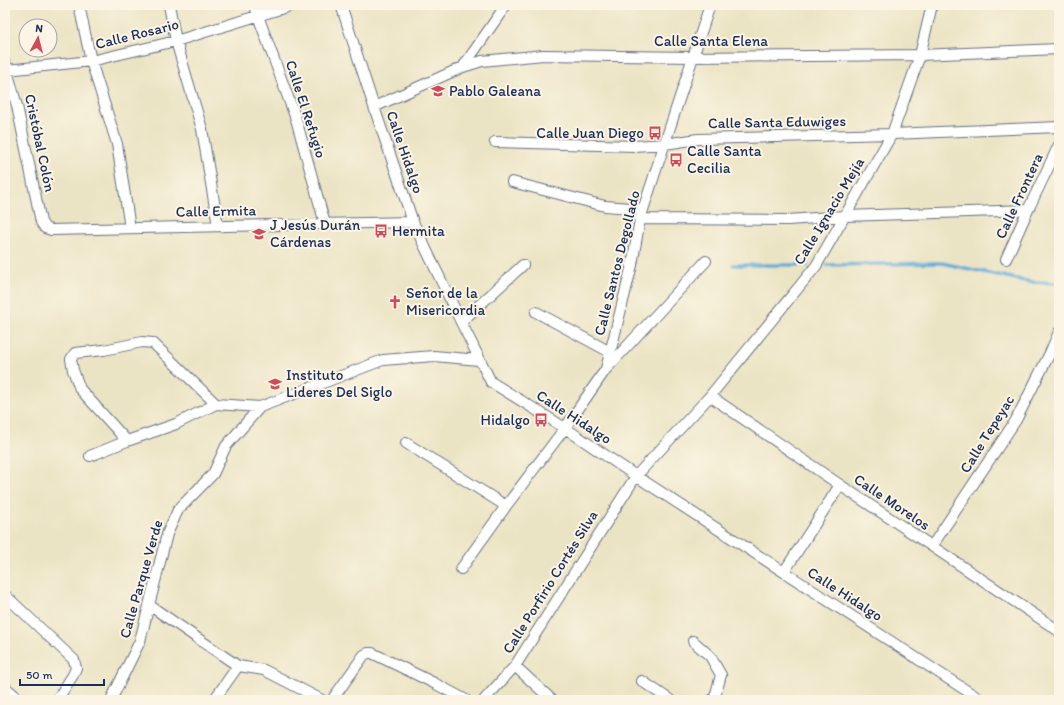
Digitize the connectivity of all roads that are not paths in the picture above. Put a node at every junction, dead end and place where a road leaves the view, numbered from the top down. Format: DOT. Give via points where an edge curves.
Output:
graph roads {
  1 [pos="79,5"];
  2 [pos="169,5"];
  3 [pos="255,5"];
  4 [pos="293,5"];
  5 [pos="341,5"];
  6 [pos="506,5"];
  7 [pos="710,5"];
  8 [pos="932,5"];
  9 [pos="258,16"];
  10 [pos="176,40"];
  11 [pos="1059,49"];
  12 [pos="920,56"];
  13 [pos="693,57"];
  14 [pos="92,61"];
  15 [pos="6,67"];
  16 [pos="463,67"];
  17 [pos="374,107"];
  18 [pos="1059,127"];
  19 [pos="892,134"];
  20 [pos="495,142"];
  21 [pos="664,144"];
  22 [pos="1059,145"];
  23 [pos="512,182"];
  24 [pos="643,209"];
  25 [pos="1028,210"];
  26 [pos="844,216"];
  27 [pos="640,219"];
  28 [pos="413,222"];
  29 [pos="325,224"];
  30 [pos="218,226"];
  31 [pos="44,228"];
  32 [pos="130,228"];
  33 [pos="1006,260"];
  34 [pos="706,261"];
  35 [pos="523,265"];
  36 [pos="536,312"];
  37 [pos="460,322"];
  38 [pos="1059,332"];
  39 [pos="610,352"];
  40 [pos="1055,354"];
  41 [pos="479,360"];
  42 [pos="606,369"];
  43 [pos="710,396"];
  44 [pos="216,404"];
  45 [pos="260,407"];
  46 [pos="565,428"];
  47 [pos="127,441"];
  48 [pos="406,443"];
  49 [pos="90,456"];
  50 [pos="636,476"];
  51 [pos="840,485"];
  52 [pos="506,506"];
  53 [pos="932,546"];
  54 [pos="461,569"];
  55 [pos="784,572"];
  56 [pos="5,595"];
  57 [pos="149,605"];
  58 [pos="1059,631"];
  59 [pos="693,641"];
  60 [pos="238,666"];
  61 [pos="515,666"];
  62 [pos="642,681"];
  63 [pos="5,688"];
  64 [pos="966,696"];
  65 [pos="20,700"];
  66 [pos="57,700"];
  67 [pos="110,700"];
  68 [pos="214,700"];
  69 [pos="322,700"];
  70 [pos="332,700"];
  71 [pos="466,700"];
  72 [pos="484,700"];
  73 [pos="552,700"];
  74 [pos="670,700"];
  75 [pos="712,700"];
  76 [pos="981,700"];
  1 -- 14 [label="street"];
  2 -- 10 [label="street"];
  3 -- 9 [label="street, Calle El Refugio"];
  4 -- 9 [label="street, Calle Rosario"];
  5 -- 17 [label="street, Calle Hidalgo"];
  6 -- 16 [label="street"];
  7 -- 13 [label="street, Calle Santos Degollado"];
  8 -- 12 [label="street, Calle Ignacio Mejía"];
  9 -- 10 [label="street, Calle Rosario"];
  9 -- 29 [label="street, Calle El Refugio" via="296,119"];
  10 -- 14 [label="street, Calle Rosario"];
  10 -- 30 [label="street" via="202,129"];
  11 -- 12 [label="street, Calle Santa Elena"];
  12 -- 13 [label="street, Calle Santa Elena"];
  12 -- 19 [label="street, Calle Ignacio Mejía"];
  13 -- 16 [label="street, Calle Santa Elena" via="543,56 482,61"];
  13 -- 21 [label="street, Calle Santos Degollado"];
  14 -- 15 [label="street, Calle Rosario"];
  14 -- 32 [label="street" via="117,144"];
  15 -- 31 [label="street, Cristóbal Colón"];
  16 -- 17 [label="street, Calle Santa Elena"];
  17 -- 28 [label="street, Calle Hidalgo"];
  18 -- 19 [label="street, Calle Santa Eduwiges"];
  19 -- 21 [label="street, Calle Santa Eduwiges" via="698,139"];
  19 -- 26 [label="street, Calle Ignacio Mejía"];
  20 -- 21 [label="street, Calle Santa Eduwiges" via="634,146"];
  21 -- 24 [label="street, Calle Santos Degollado"];
  22 -- 25 [label="street, Calle Frontera"];
  23 -- 24 [label="street" via="606,206"];
  24 -- 27 [label="street, Calle Santos Degollado"];
  25 -- 26 [label="street"];
  25 -- 33 [label="street, Calle Frontera"];
  26 -- 27 [label="street" via="788,220"];
  26 -- 43 [label="street, Calle Ignacio Mejía" via="816,266"];
  27 -- 39 [label="street, Calle Santos Degollado" via="632,265"];
  28 -- 29 [label="street, Calle Ermita"];
  28 -- 37 [label="street, Calle Hidalgo"];
  29 -- 30 [label="street, Calle Ermita"];
  30 -- 32 [label="street, Calle Ermita"];
  31 -- 32 [label="street, Calle Ermita"];
  34 -- 42 [label="street"];
  35 -- 37 [label="street"];
  36 -- 39 [label="street"];
  37 -- 41 [label="street, Calle Hidalgo"];
  38 -- 40 [label="street, Calle Tepeyac"];
  39 -- 42 [label="street, Calle Santos Degollado"];
  40 -- 53 [label="street, Calle Tepeyac" via="1016,420"];
  41 -- 45 [label="street, Calle Parque Verde" via="434,356 383,360"];
  41 -- 46 [label="street, Calle Hidalgo" via="491,382"];
  42 -- 46 [label="street, Calle Santos Degollado"];
  43 -- 50 [label="street, Calle Ignacio Mejía"];
  43 -- 51 [label="street, Calle Morelos"];
  44 -- 45 [label="street"];
  44 -- 47 [label="street" via="176,424"];
  44 -- 47 [label="street" via="153,343 142,342 75,353 71,360 80,389"];
  45 -- 57 [label="street, Calle Parque Verde" via="226,446 213,474 178,510 167,534"];
  46 -- 50 [label="street, Calle Hidalgo"];
  46 -- 52 [label="street, Calle Santos Degollado"];
  47 -- 49 [label="street"];
  48 -- 52 [label="street"];
  50 -- 55 [label="street, Calle Hidalgo"];
  50 -- 61 [label="street, Calle Porfirio Cortés Silva"];
  51 -- 53 [label="street, Calle Morelos"];
  51 -- 55 [label="street"];
  52 -- 54 [label="street, Calle Santos Degollado"];
  53 -- 58 [label="street, Calle Morelos"];
  55 -- 64 [label="street, Calle Hidalgo"];
  56 -- 66 [label="street" via="74,660 76,668"];
  57 -- 60 [label="street"];
  57 -- 67 [label="street, Calle Parque Verde" via="140,641"];
  59 -- 75 [label="street" via="710,656 721,675"];
  60 -- 68 [label="street"];
  60 -- 69 [label="street" via="264,670"];
  61 -- 72 [label="street, Calle Porfirio Cortés Silva"];
  61 -- 73 [label="street"];
  62 -- 74 [label="street"];
  63 -- 65 [label="street"];
  64 -- 76 [label="street, Calle Hidalgo"];
  70 -- 71 [label="street" via="368,653"];
}
